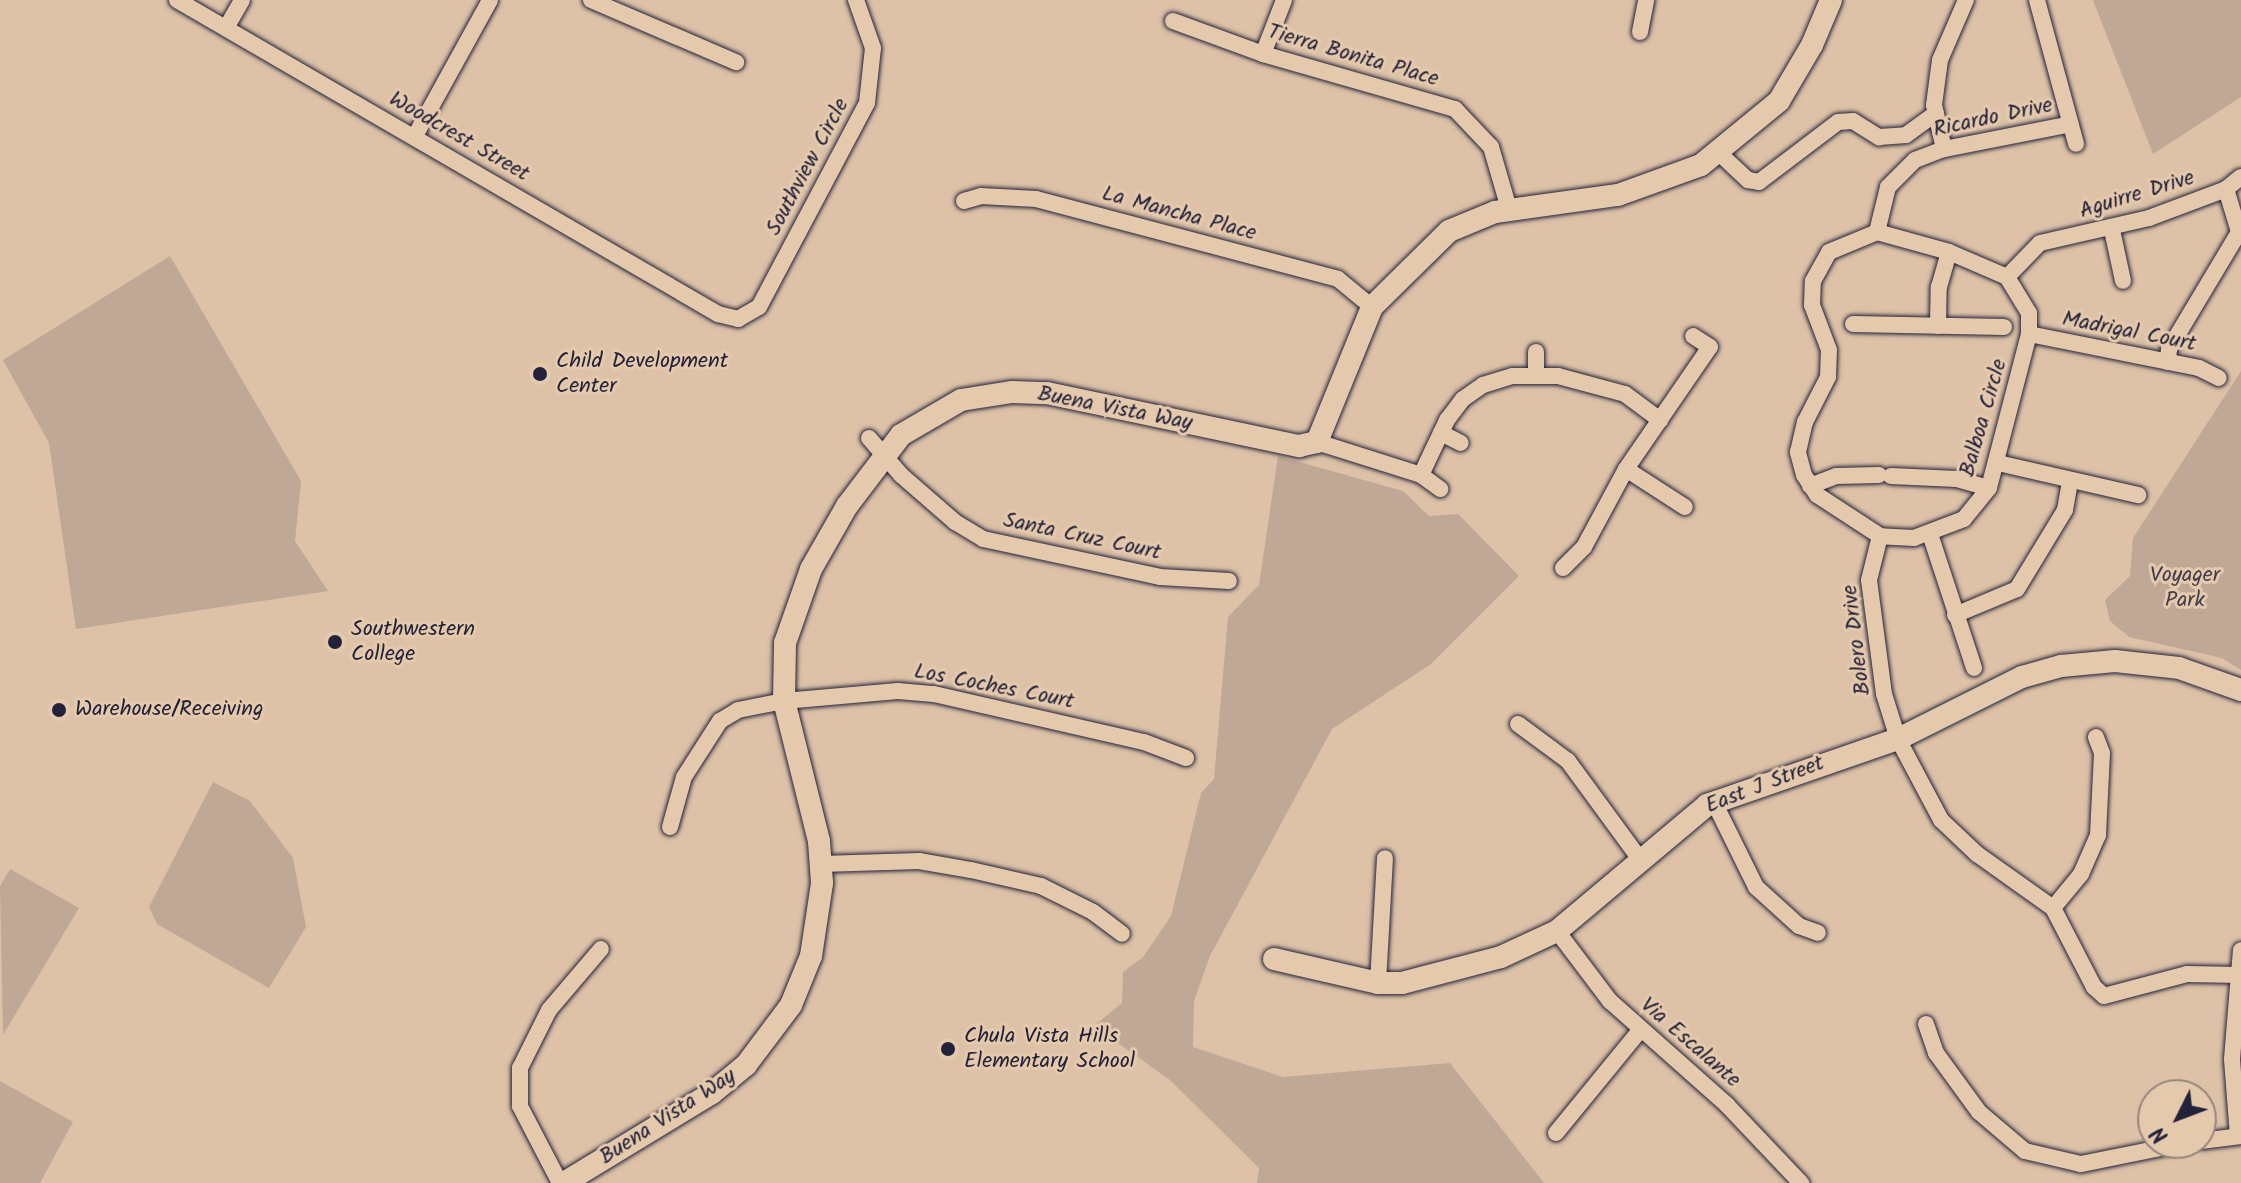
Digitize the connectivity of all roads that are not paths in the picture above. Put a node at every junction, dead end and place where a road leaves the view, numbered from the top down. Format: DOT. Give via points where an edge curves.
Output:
graph roads {
  1 [pos="177,0"];
  2 [pos="242,0"];
  3 [pos="490,0"];
  4 [pos="591,0"];
  5 [pos="856,0"];
  6 [pos="1284,0"];
  7 [pos="1646,0"];
  8 [pos="1831,0"];
  9 [pos="1966,0"];
  10 [pos="2037,0"];
  11 [pos="1173,21"];
  12 [pos="226,28"];
  13 [pos="1640,32"];
  14 [pos="1263,54"];
  15 [pos="736,62"];
  16 [pos="1936,113"];
  17 [pos="2071,124"];
  18 [pos="415,136"];
  19 [pos="2076,144"];
  20 [pos="1944,149"];
  21 [pos="1719,153"];
  22 [pos="2241,177"];
  23 [pos="2226,189"];
  24 [pos="964,201"];
  25 [pos="1509,209"];
  26 [pos="2112,230"];
  27 [pos="1877,232"];
  28 [pos="1949,252"];
  29 [pos="2007,277"];
  30 [pos="2123,281"];
  31 [pos="1372,307"];
  32 [pos="718,314"];
  33 [pos="1853,324"];
  34 [pos="1938,326"];
  35 [pos="2004,327"];
  36 [pos="2029,334"];
  37 [pos="1693,336"];
  38 [pos="1536,352"];
  39 [pos="2168,362"];
  40 [pos="1536,376"];
  41 [pos="2219,378"];
  42 [pos="1660,420"];
  43 [pos="1441,433"];
  44 [pos="1317,442"];
  45 [pos="1461,443"];
  46 [pos="876,446"];
  47 [pos="1998,463"];
  48 [pos="1626,469"];
  49 [pos="1421,475"];
  50 [pos="2070,482"];
  51 [pos="1810,486"];
  52 [pos="1989,488"];
  53 [pos="1440,489"];
  54 [pos="2138,495"];
  55 [pos="1685,507"];
  56 [pos="1930,534"];
  57 [pos="1880,536"];
  58 [pos="1563,568"];
  59 [pos="1229,581"];
  60 [pos="1955,615"];
  61 [pos="1974,668"];
  62 [pos="2241,690"];
  63 [pos="784,701"];
  64 [pos="1518,724"];
  65 [pos="2096,737"];
  66 [pos="1898,739"];
  67 [pos="1186,758"];
  68 [pos="1714,802"];
  69 [pos="670,827"];
  70 [pos="1385,858"];
  71 [pos="1639,858"];
  72 [pos="821,864"];
  73 [pos="2053,908"];
  74 [pos="1557,931"];
  75 [pos="1818,933"];
  76 [pos="1122,934"];
  77 [pos="601,949"];
  78 [pos="2241,950"];
  79 [pos="1274,959"];
  80 [pos="2239,975"];
  81 [pos="1378,983"];
  82 [pos="1926,1024"];
  83 [pos="1641,1029"];
  84 [pos="1556,1133"];
  85 [pos="2240,1136"];
  86 [pos="2217,1139"];
  87 [pos="2137,1153"];
  88 [pos="562,1183"];
  89 [pos="1801,1183"];
  1 -- 12 [label="street, Woodcrest Street"];
  2 -- 12 [label="street"];
  3 -- 18 [label="street"];
  4 -- 15 [label="street"];
  5 -- 32 [label="street, Southview Circle" via="873,48 867,103 759,307 738,319"];
  6 -- 14 [label="street"];
  7 -- 13 [label="street"];
  8 -- 21 [label="street" via="1779,101"];
  9 -- 16 [label="street" via="1940,60"];
  10 -- 17 [label="street"];
  11 -- 14 [label="street, Tierra Bonita Place"];
  12 -- 18 [label="street, Woodcrest Street"];
  14 -- 25 [label="street, Tierra Bonita Place" via="1455,109 1491,147"];
  16 -- 20 [label="street"];
  16 -- 21 [label="street" via="1906,135 1879,137 1853,121 1838,122 1783,170 1759,182 1748,180"];
  17 -- 19 [label="street"];
  17 -- 20 [label="street, Ricardo Drive"];
  18 -- 32 [label="street, Woodcrest Street"];
  20 -- 27 [label="street, Ricardo Drive" via="1915,160 1894,177"];
  21 -- 25 [label="street" via="1677,176 1618,195"];
  22 -- 23 [label="street, Aguirre Drive"];
  23 -- 26 [label="street, Aguirre Drive"];
  23 -- 39 [label="street" via="2239,232 2169,349"];
  24 -- 31 [label="street, La Mancha Place" via="981,196 1036,199 1338,279"];
  25 -- 31 [label="street" via="1449,231"];
  26 -- 29 [label="street, Aguirre Drive" via="2040,243"];
  26 -- 30 [label="street"];
  27 -- 28 [label="street"];
  27 -- 51 [label="street" via="1829,252 1813,281 1812,305 1829,350 1828,377 1805,422 1798,452"];
  28 -- 29 [label="street"];
  28 -- 34 [label="street" via="1939,287"];
  29 -- 36 [label="street, Balboa Circle" via="2029,313"];
  31 -- 44 [label="street"];
  33 -- 34 [label="street"];
  34 -- 35 [label="street"];
  36 -- 39 [label="street, Madrigal Court"];
  36 -- 47 [label="street, Balboa Circle"];
  37 -- 42 [label="street" via="1710,347"];
  38 -- 40 [label="street"];
  39 -- 41 [label="street, Madrigal Court"];
  40 -- 42 [label="street" via="1558,376 1625,394"];
  40 -- 43 [label="street" via="1483,385 1463,399"];
  42 -- 48 [label="street"];
  43 -- 45 [label="street"];
  43 -- 49 [label="street"];
  44 -- 46 [label="street, Buena Vista Way" via="1299,446 1056,395 1012,392 975,396 936,411"];
  44 -- 49 [label="street"];
  46 -- 59 [label="street, Santa Cruz Court" via="955,522 983,539 1160,577"];
  46 -- 63 [label="street, Buena Vista Way" via="792,615 782,668"];
  47 -- 50 [label="street"];
  47 -- 52 [label="street, Balboa Circle"];
  48 -- 55 [label="street"];
  48 -- 58 [label="street" via="1584,547"];
  49 -- 53 [label="street"];
  50 -- 54 [label="street"];
  50 -- 60 [label="street" via="2065,510 2017,589"];
  51 -- 52 [label="street" via="1836,476 1885,476 1957,479"];
  51 -- 57 [label="street"];
  52 -- 56 [label="street, Balboa Circle" via="1964,519"];
  56 -- 57 [label="street, Balboa Circle"];
  56 -- 60 [label="street"];
  57 -- 66 [label="street, Bolero Drive" via="1869,580 1884,694"];
  60 -- 61 [label="street"];
  62 -- 66 [label="street, East J Street" via="2179,668 2115,661 2061,666 2022,677"];
  63 -- 67 [label="street, Los Coches Court" via="898,691 934,694 1144,742"];
  63 -- 69 [label="street, Los Coches Court" via="738,710 720,721 684,777"];
  63 -- 72 [label="street, Buena Vista Way"];
  64 -- 71 [label="street" via="1568,761"];
  65 -- 73 [label="street" via="2102,753 2098,835 2081,874"];
  66 -- 68 [label="street, East J Street"];
  66 -- 73 [label="street, Bolero Drive" via="1941,820 1977,854"];
  68 -- 71 [label="street, East J Street"];
  68 -- 75 [label="street" via="1756,887 1799,926"];
  70 -- 81 [label="street"];
  71 -- 74 [label="street, East J Street"];
  72 -- 76 [label="street" via="919,861 971,870 1050,890"];
  72 -- 88 [label="street, Buena Vista Way" via="811,956 783,1021 746,1065 712,1093"];
  73 -- 80 [label="street" via="2094,987 2104,996 2187,974"];
  74 -- 81 [label="street, East J Street" via="1501,957 1447,973"];
  74 -- 83 [label="street, Via Escalante" via="1596,986"];
  77 -- 88 [label="street" via="549,1010 520,1068 520,1106"];
  78 -- 80 [label="street"];
  79 -- 81 [label="street, East J Street"];
  80 -- 85 [label="street" via="2232,1059"];
  82 -- 87 [label="street" via="1936,1053 1979,1112 2025,1151 2081,1164"];
  83 -- 84 [label="street"];
  83 -- 89 [label="street, Via Escalante" via="1760,1136"];
  85 -- 86 [label="street"];
}
